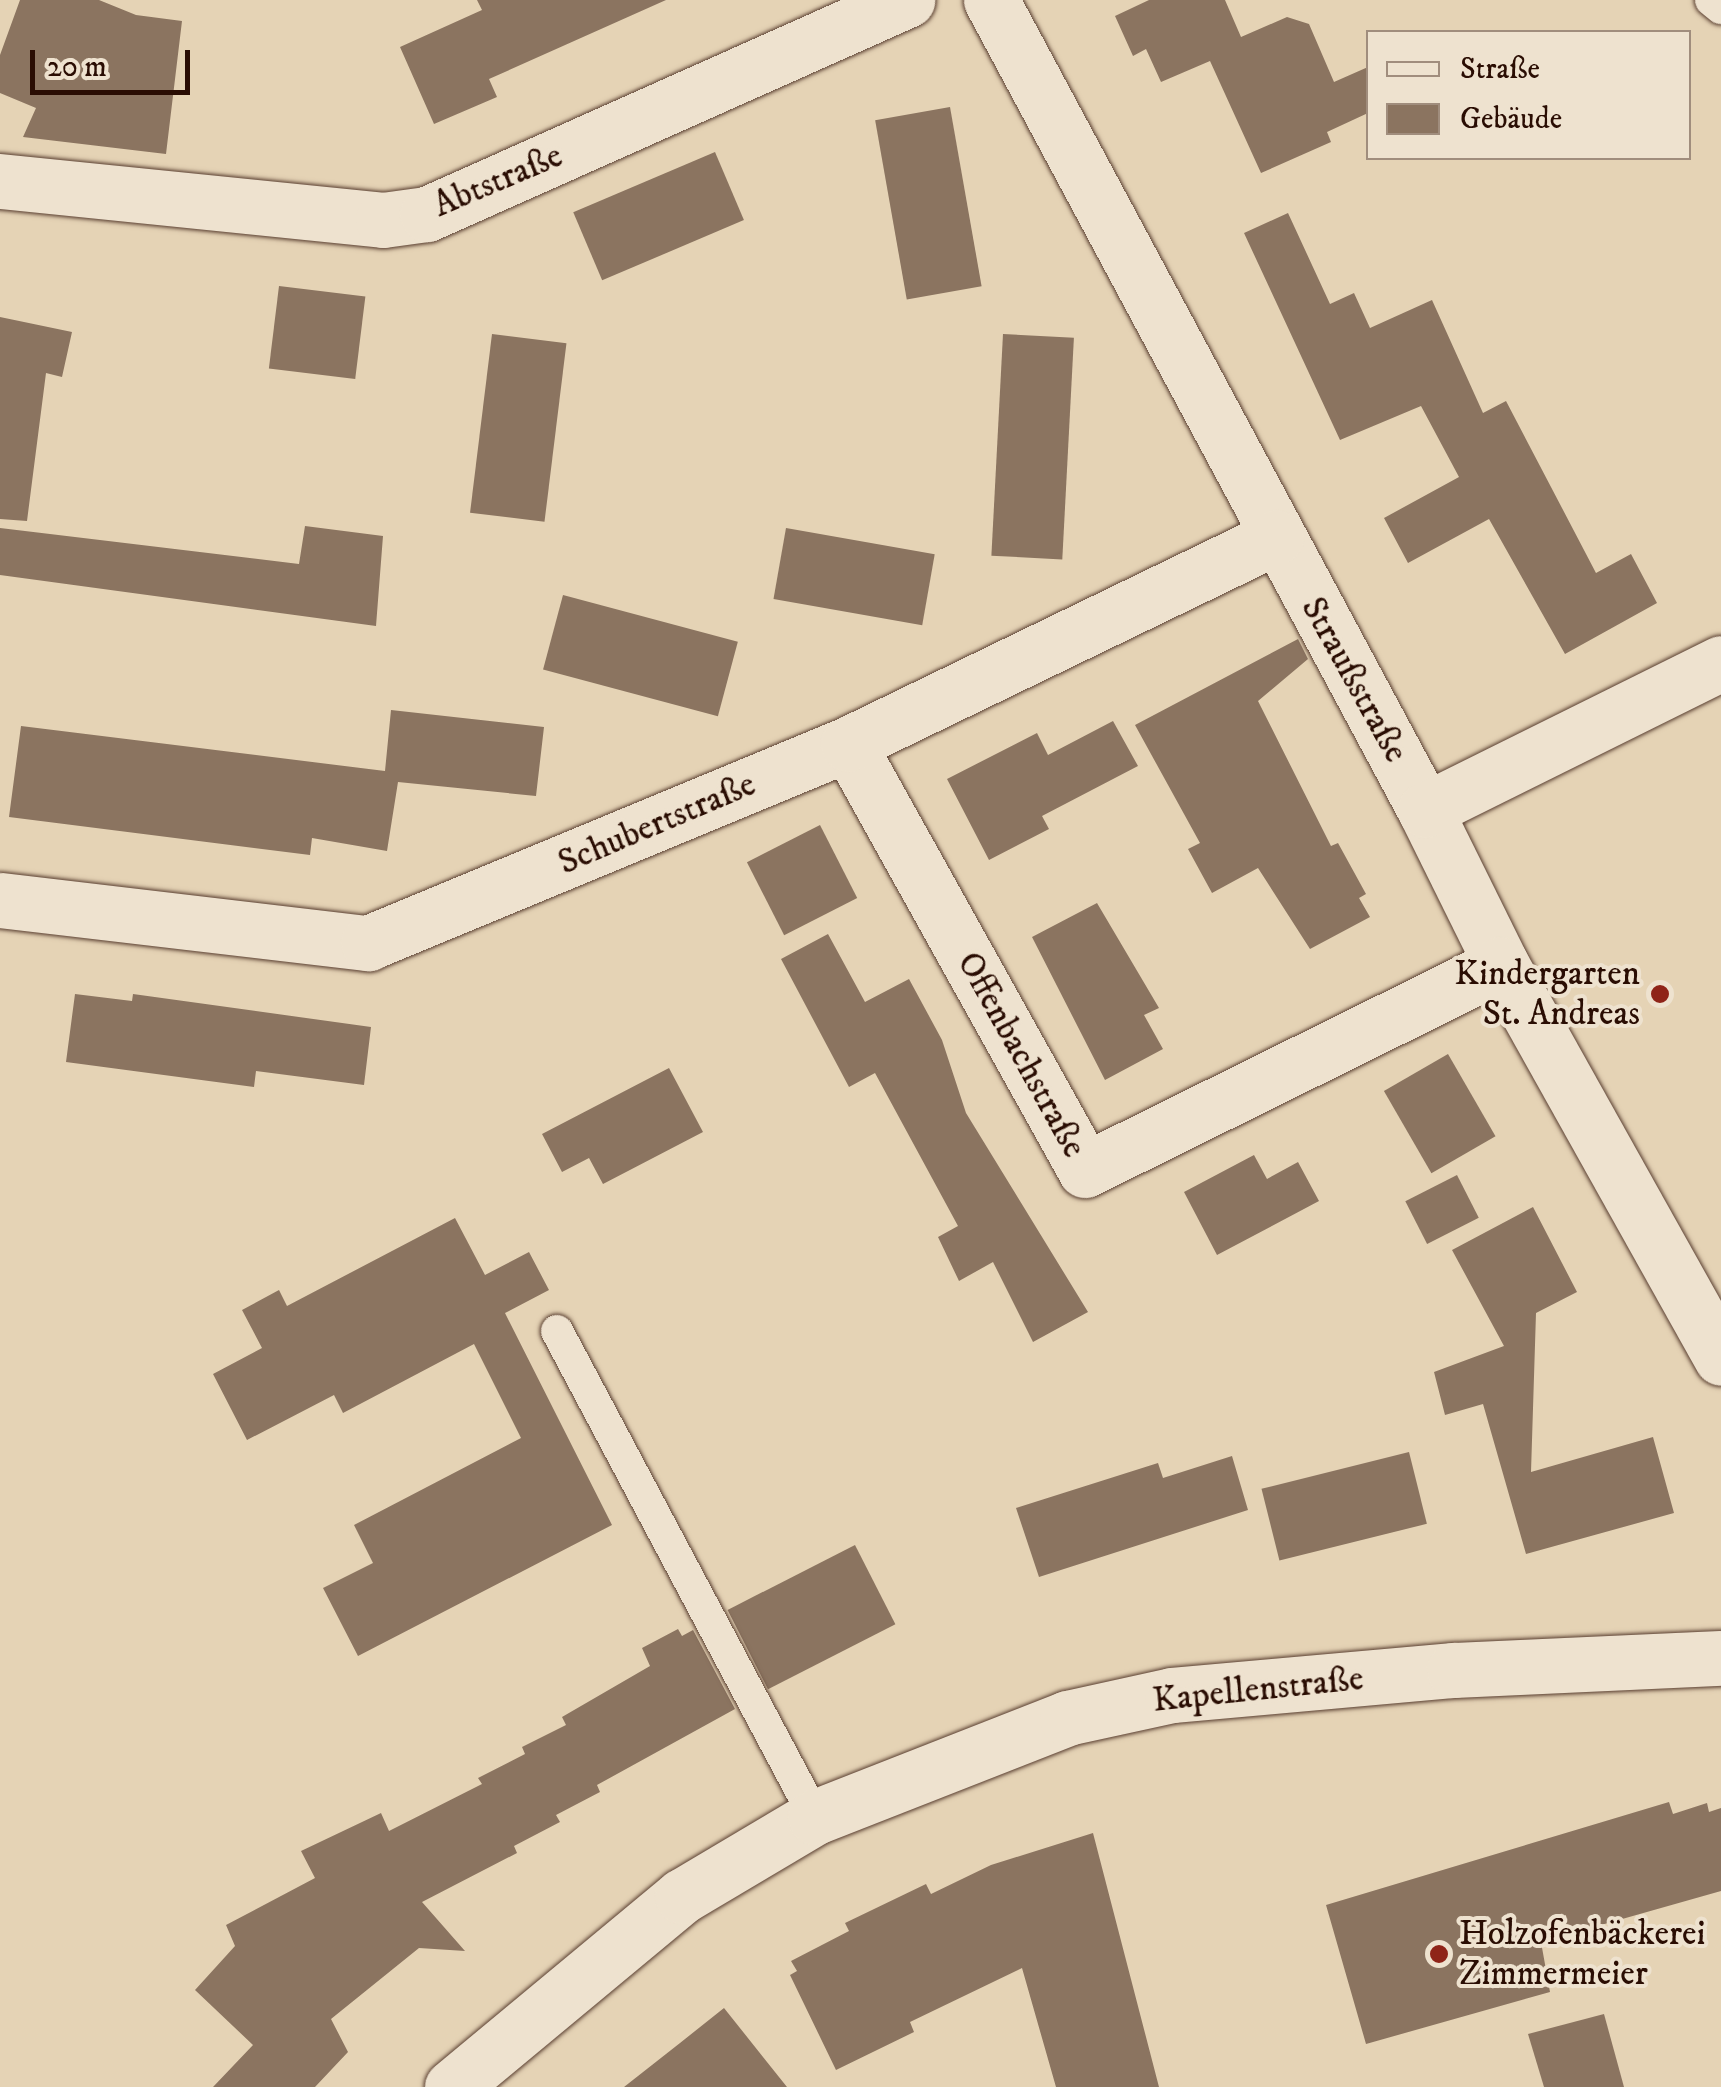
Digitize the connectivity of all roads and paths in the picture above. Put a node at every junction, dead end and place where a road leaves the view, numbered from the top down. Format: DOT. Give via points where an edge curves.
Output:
graph roads {
  1 [pos="907,0"];
  2 [pos="990,0"];
  3 [pos="1711,0"];
  4 [pos="1721,8"];
  5 [pos="0,181"];
  6 [pos="1276,537"];
  7 [pos="1721,663"];
  8 [pos="848,744"];
  9 [pos="1425,810"];
  10 [pos="0,900"];
  11 [pos="1501,964"];
  12 [pos="557,1331"];
  13 [pos="1721,1358"];
  14 [pos="1721,1658"];
  15 [pos="815,1816"];
  16 [pos="452,2087"];
  1 -- 5 [label="street, Abtstraße" via="427,214 383,220"];
  2 -- 6 [label="street, Straußstraße"];
  3 -- 4 [label="lane"];
  6 -- 8 [label="street, Schubertstraße"];
  6 -- 9 [label="street, Straußstraße"];
  7 -- 9 [label="street"];
  8 -- 10 [label="street, Schubertstraße" via="368,943"];
  8 -- 11 [label="street, Offenbachstraße" via="1085,1170"];
  9 -- 11 [label="street, Straußstraße"];
  11 -- 13 [label="street, Straußstraße"];
  12 -- 15 [label="lane"];
  14 -- 15 [label="street, Kapellenstraße" via="1454,1670 1172,1695 1067,1718"];
  15 -- 16 [label="street, Kapellenstraße" via="682,1896"];
}
